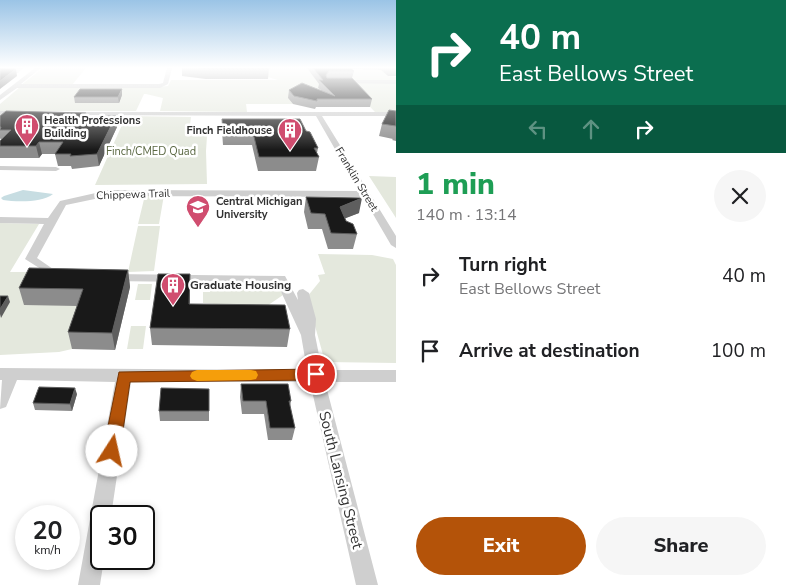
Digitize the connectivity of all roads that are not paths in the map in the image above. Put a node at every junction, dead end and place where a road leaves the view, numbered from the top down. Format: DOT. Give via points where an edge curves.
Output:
graph roads {
  1 [pos="0,113"];
  2 [pos="33,113"];
  3 [pos="64,113"];
  4 [pos="318,114"];
  5 [pos="396,114"];
  6 [pos="0,168"];
  7 [pos="56,169"];
  8 [pos="366,194"];
  9 [pos="0,220"];
  10 [pos="51,221"];
  11 [pos="396,245"];
  12 [pos="72,278"];
  13 [pos="96,278"];
  14 [pos="6,374"];
  15 [pos="316,374"];
  16 [pos="124,376"];
  17 [pos="396,376"];
  18 [pos="0,402"];
  19 [pos="89,585"];
  20 [pos="367,585"];
  1 -- 2 [label="street"];
  3 -- 4 [label="street"];
  4 -- 5 [label="street"];
  4 -- 8 [label="street, Franklin Street"];
  6 -- 7 [label="street"];
  8 -- 10 [label="street, Chippewa Trail" via="102,194 63,203"];
  8 -- 11 [label="street, Franklin Street"];
  9 -- 10 [label="street"];
  10 -- 12 [label="street, Chippewa Trail" via="31,259 48,269 54,278"];
  13 -- 15 [label="street, South Lansing Street" via="282,279 297,293 298,319 308,335"];
  14 -- 16 [label="street"];
  14 -- 18 [label="street"];
  15 -- 16 [label="street"];
  15 -- 17 [label="street"];
  15 -- 20 [label="street, South Lansing Street"];
  16 -- 19 [label="street"];
}
